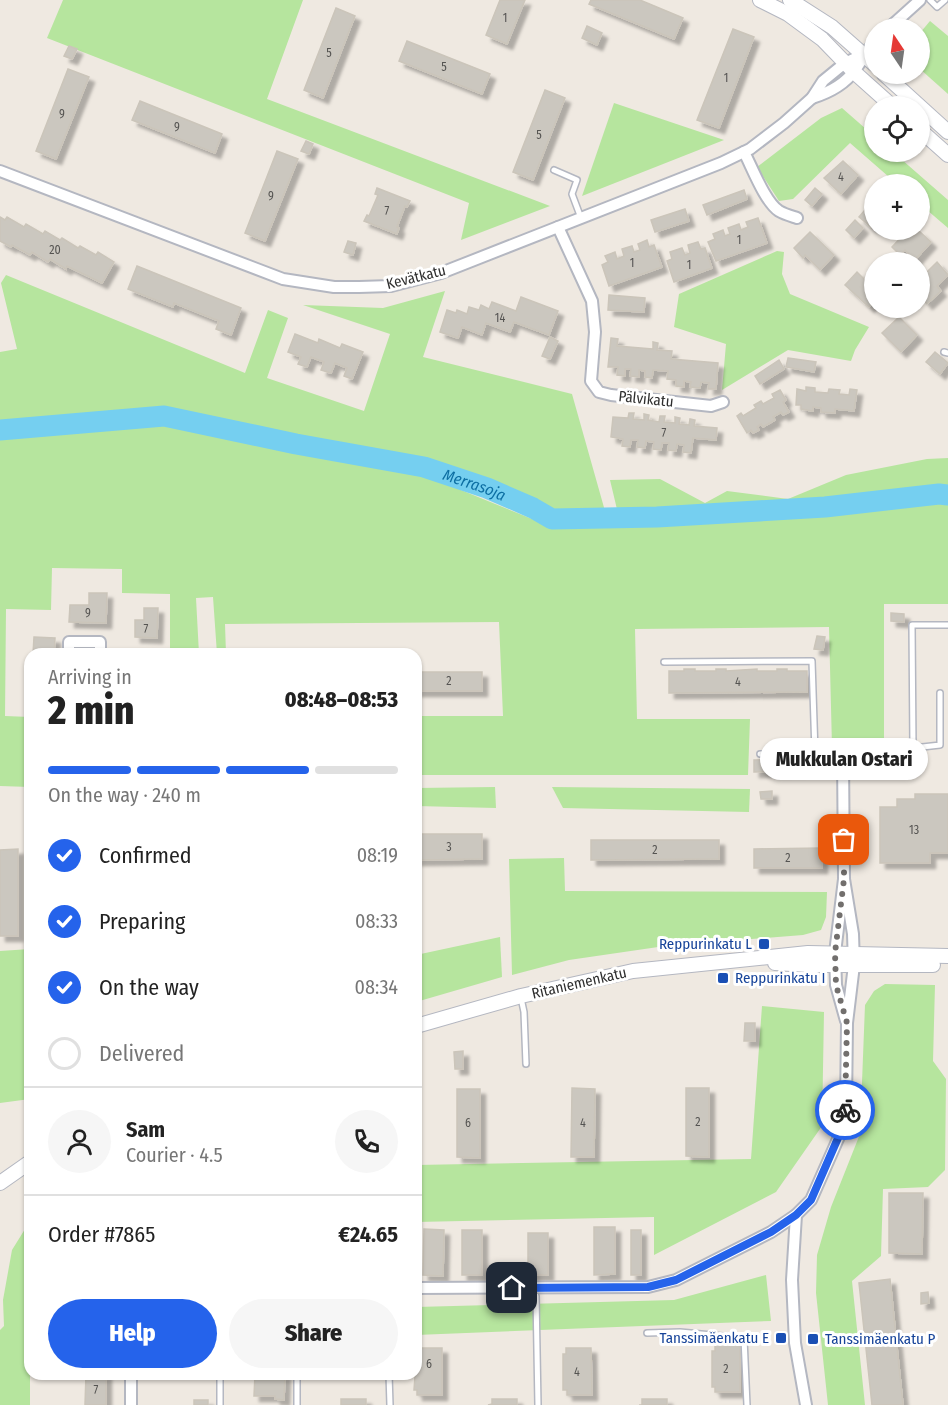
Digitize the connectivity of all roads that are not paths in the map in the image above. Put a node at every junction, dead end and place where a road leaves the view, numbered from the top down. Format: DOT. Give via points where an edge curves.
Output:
graph roads {
  1 [pos="760,0"];
  2 [pos="790,0"];
  3 [pos="920,0"];
  4 [pos="930,0"];
  5 [pos="945,0"];
  6 [pos="901,18"];
  7 [pos="864,55"];
  8 [pos="864,61"];
  9 [pos="849,67"];
  10 [pos="895,84"];
  11 [pos="881,96"];
  12 [pos="948,132"];
  13 [pos="930,139"];
  14 [pos="744,152"];
  15 [pos="948,155"];
  16 [pos="554,170"];
  17 [pos="0,171"];
  18 [pos="581,218"];
  19 [pos="797,218"];
  20 [pos="558,227"];
  21 [pos="723,402"];
  22 [pos="948,625"];
  23 [pos="69,648"];
  24 [pos="100,648"];
  25 [pos="664,662"];
  26 [pos="940,693"];
  27 [pos="913,748"];
  28 [pos="760,753"];
  29 [pos="815,753"];
  30 [pos="843,756"];
  31 [pos="844,879"];
  32 [pos="948,956"];
  33 [pos="836,959"];
  34 [pos="854,959"];
  35 [pos="948,965"];
  36 [pos="521,996"];
  37 [pos="847,1023"];
  38 [pos="422,1024"];
  39 [pos="526,1064"];
  40 [pos="24,1166"];
  41 [pos="0,1184"];
  42 [pos="796,1215"];
  43 [pos="422,1288"];
  44 [pos="536,1296"];
  45 [pos="648,1333"];
  46 [pos="131,1380"];
  47 [pos="220,1380"];
  48 [pos="297,1380"];
  49 [pos="389,1380"];
  50 [pos="131,1405"];
  51 [pos="220,1405"];
  52 [pos="297,1405"];
  53 [pos="390,1405"];
  54 [pos="538,1405"];
  55 [pos="747,1405"];
  56 [pos="806,1405"];
  1 -- 9 [label="street" via="788,14 822,39"];
  2 -- 7 [label="street" via="832,27"];
  3 -- 6 [label="street"];
  4 -- 5 [label="lane" via="937,7"];
  8 -- 9 [label="street, Kevätkatu"];
  9 -- 11 [label="street"];
  9 -- 14 [label="street, Kevätkatu" via="823,81 812,98"];
  10 -- 12 [label="street"];
  13 -- 15 [label="street"];
  14 -- 18 [label="street, Kevätkatu"];
  14 -- 19 [label="street" via="765,197 777,210"];
  16 -- 18 [label="lane" via="577,180 572,194"];
  17 -- 20 [label="street, Kevätkatu" via="283,279 333,287 391,286 419,280"];
  18 -- 20 [label="street, Kevätkatu"];
  20 -- 21 [label="street, Pälvikatu" via="592,301 595,332 591,381 599,392 711,406"];
  22 -- 27 [label="lane" via="912,625"];
  23 -- 24 [label="street" via="69,642 100,642"];
  25 -- 29 [label="lane" via="812,661"];
  26 -- 27 [label="lane" via="940,745"];
  27 -- 30 [label="lane"];
  28 -- 29 [label="lane"];
  29 -- 30 [label="lane"];
  30 -- 31 [label="street"];
  31 -- 33 [label="street"];
  31 -- 34 [label="street"];
  32 -- 34 [label="street, Ritaniemenkatu"];
  33 -- 34 [label="street, Ritaniemenkatu"];
  33 -- 36 [label="street, Ritaniemenkatu" via="746,961 633,971"];
  33 -- 37 [label="street" via="836,985"];
  34 -- 35 [label="street, Ritaniemenkatu"];
  34 -- 37 [label="street"];
  36 -- 38 [label="street, Ritaniemenkatu"];
  36 -- 39 [label="lane"];
  37 -- 42 [label="street" via="846,1107 838,1138 811,1200"];
  40 -- 41 [label="street"];
  42 -- 43 [label="street" via="771,1232 676,1280 648,1287"];
  42 -- 56 [label="street" via="792,1280 795,1343"];
  44 -- 54 [label="lane"];
  45 -- 55 [label="lane" via="744,1338"];
  46 -- 50 [label="street"];
  47 -- 51 [label="lane"];
  48 -- 52 [label="lane"];
  49 -- 53 [label="lane"];
}
